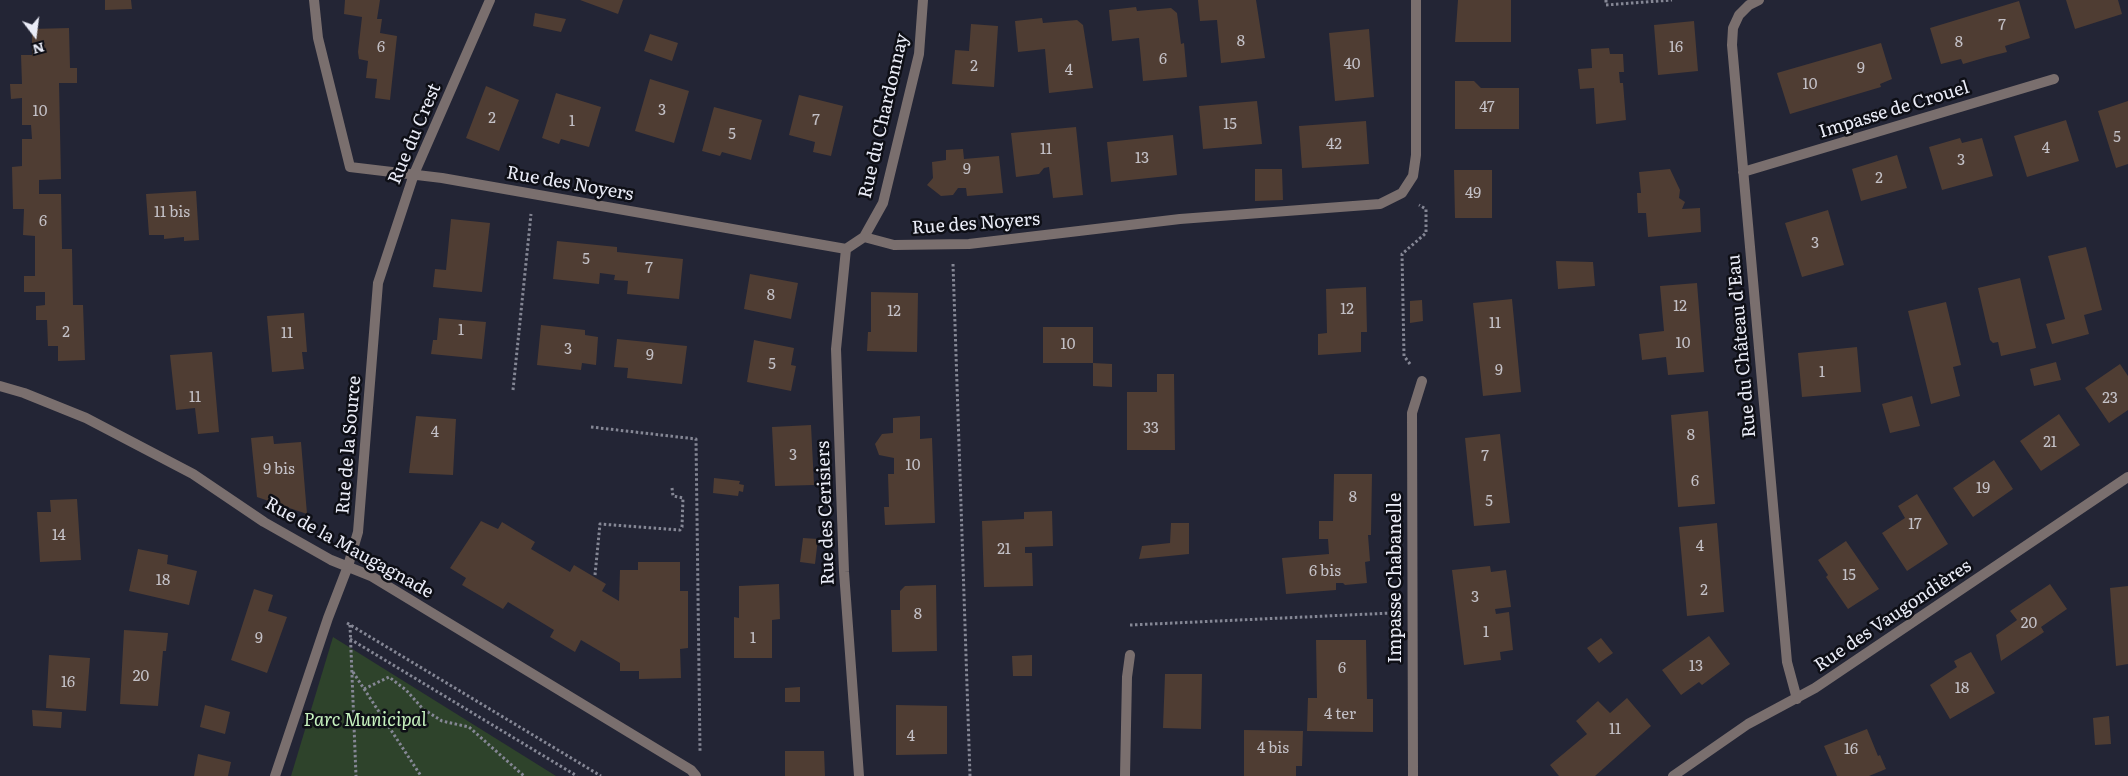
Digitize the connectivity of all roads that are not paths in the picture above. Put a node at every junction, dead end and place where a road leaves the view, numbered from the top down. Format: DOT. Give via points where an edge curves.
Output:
graph roads {
  1 [pos="314,0"];
  2 [pos="490,0"];
  3 [pos="923,0"];
  4 [pos="1416,0"];
  5 [pos="1759,0"];
  6 [pos="2054,80"];
  7 [pos="1743,172"];
  8 [pos="414,174"];
  9 [pos="864,237"];
  10 [pos="846,249"];
  11 [pos="378,283"];
  12 [pos="1422,381"];
  13 [pos="0,386"];
  14 [pos="2128,477"];
  15 [pos="348,566"];
  16 [pos="1130,655"];
  17 [pos="1797,699"];
  18 [pos="693,773"];
  19 [pos="275,776"];
  20 [pos="859,776"];
  21 [pos="1125,776"];
  22 [pos="1413,776"];
  23 [pos="1673,776"];
  1 -- 8 [label="street, Rue des Noyers" via="318,38 350,167"];
  2 -- 8 [label="street, Rue du Crest"];
  3 -- 9 [label="street, Rue du Chardonnay" via="919,54 883,203"];
  4 -- 9 [label="street, Rue des Noyers" via="1416,155 1412,176 1402,193 1380,204 1180,219 969,244 894,245"];
  5 -- 7 [label="street, Rue du Château d'Eau" via="1739,15 1733,28"];
  6 -- 7 [label="street, Impasse de Crouel"];
  7 -- 17 [label="street, Rue du Château d'Eau" via="1787,662"];
  8 -- 10 [label="street, Rue des Noyers"];
  8 -- 11 [label="street, Rue du Crest"];
  9 -- 10 [label="street"];
  10 -- 20 [label="street, Rue des Cerisiers" via="836,349 844,572"];
  11 -- 15 [label="street, Rue de la Source" via="358,532"];
  12 -- 22 [label="street, Impasse Chabanelle" via="1412,413"];
  13 -- 15 [label="street, Rue de la Maugagnade" via="86,418 176,465 330,560"];
  14 -- 17 [label="street, Rue des Vaugondières"];
  15 -- 18 [label="street, Rue de la Maugagnade" via="371,576"];
  15 -- 19 [label="street, Rue de la Source"];
  16 -- 21 [label="street"];
  17 -- 23 [label="street, Rue des Vaugondières" via="1748,724"];
}
